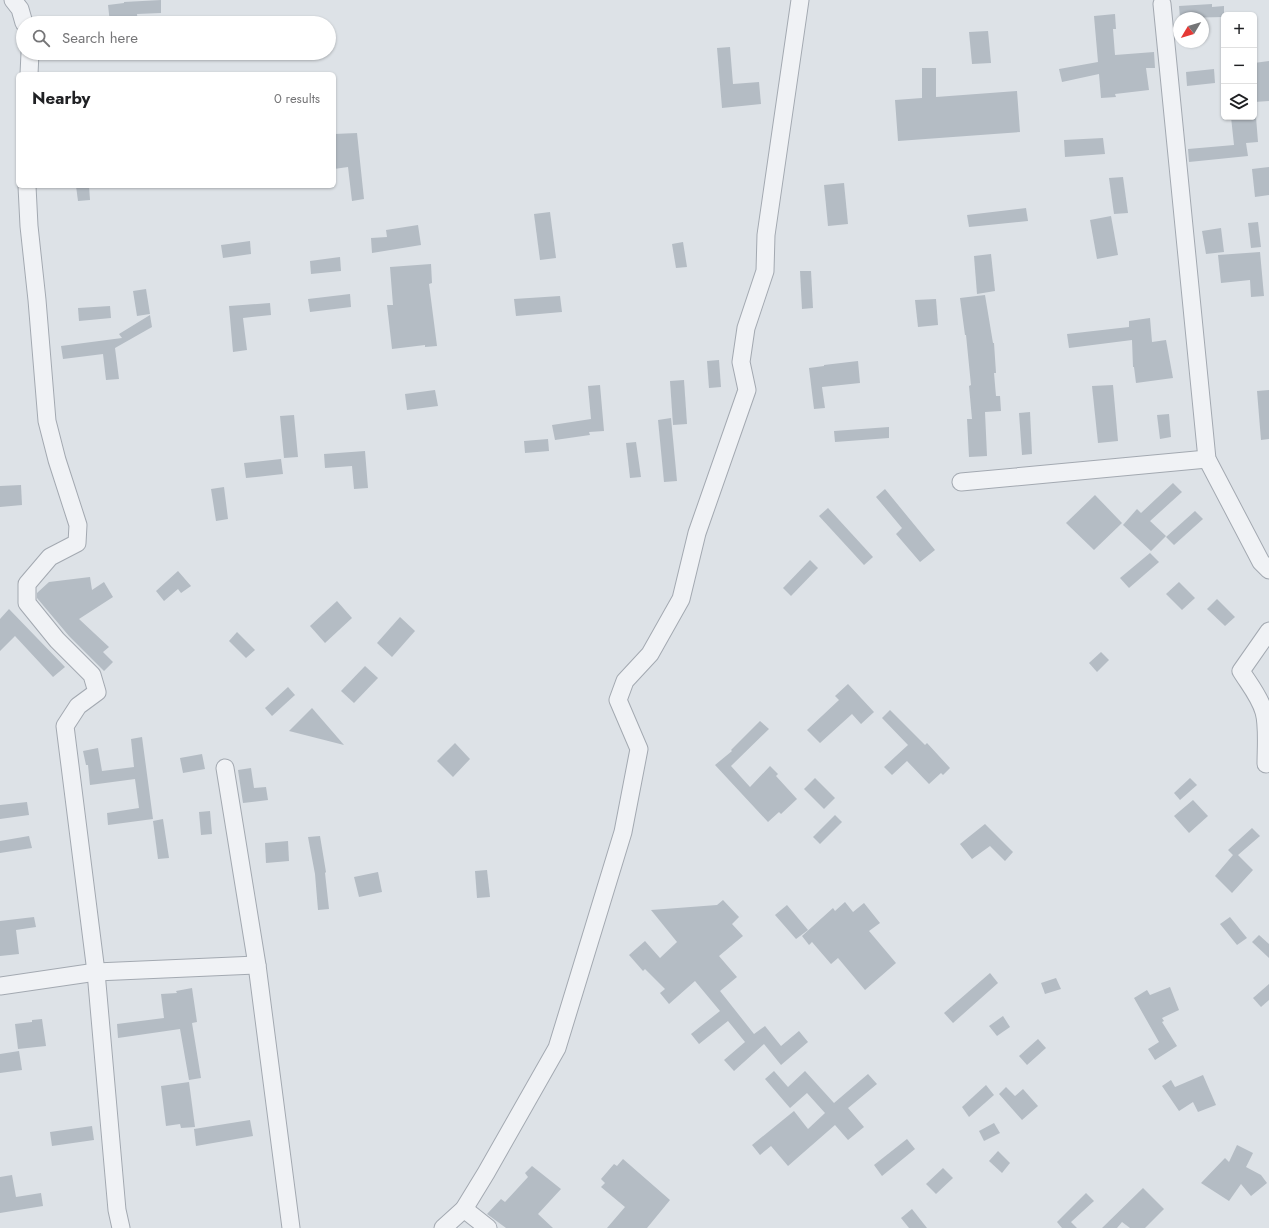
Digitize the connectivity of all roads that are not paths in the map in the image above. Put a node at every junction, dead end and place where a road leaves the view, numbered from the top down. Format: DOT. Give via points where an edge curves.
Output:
graph roads {
  1 [pos="14,0"];
  2 [pos="800,0"];
  3 [pos="1162,4"];
  4 [pos="22,16"];
  5 [pos="30,60"];
  6 [pos="29,72"];
  7 [pos="27,188"];
  8 [pos="1206,459"];
  9 [pos="961,482"];
  10 [pos="1269,570"];
  11 [pos="1269,631"];
  12 [pos="1266,764"];
  13 [pos="225,768"];
  14 [pos="257,964"];
  15 [pos="96,972"];
  16 [pos="0,986"];
  17 [pos="464,1209"];
  18 [pos="121,1228"];
  19 [pos="291,1228"];
  20 [pos="443,1228"];
  21 [pos="488,1228"];
  1 -- 4 [label="street"];
  2 -- 17 [label="street" via="766,235 765,271 746,328 741,362 746,390 697,533 681,599 650,654 625,681 618,700 639,749 623,832 557,1048"];
  3 -- 8 [label="street"];
  5 -- 6 [label="street"];
  7 -- 15 [label="street" via="28,226 47,421 78,525 77,543 50,557 27,584 27,603 57,640 92,675 97,692 78,706 65,726"];
  8 -- 9 [label="street"];
  8 -- 10 [label="street" via="1261,562"];
  11 -- 12 [label="street" via="1241,671 1254,690 1264,712"];
  13 -- 14 [label="street"];
  14 -- 15 [label="street"];
  14 -- 19 [label="street"];
  15 -- 16 [label="street"];
  15 -- 18 [label="street" via="117,1210"];
  17 -- 20 [label="street"];
  17 -- 21 [label="street"];
}
